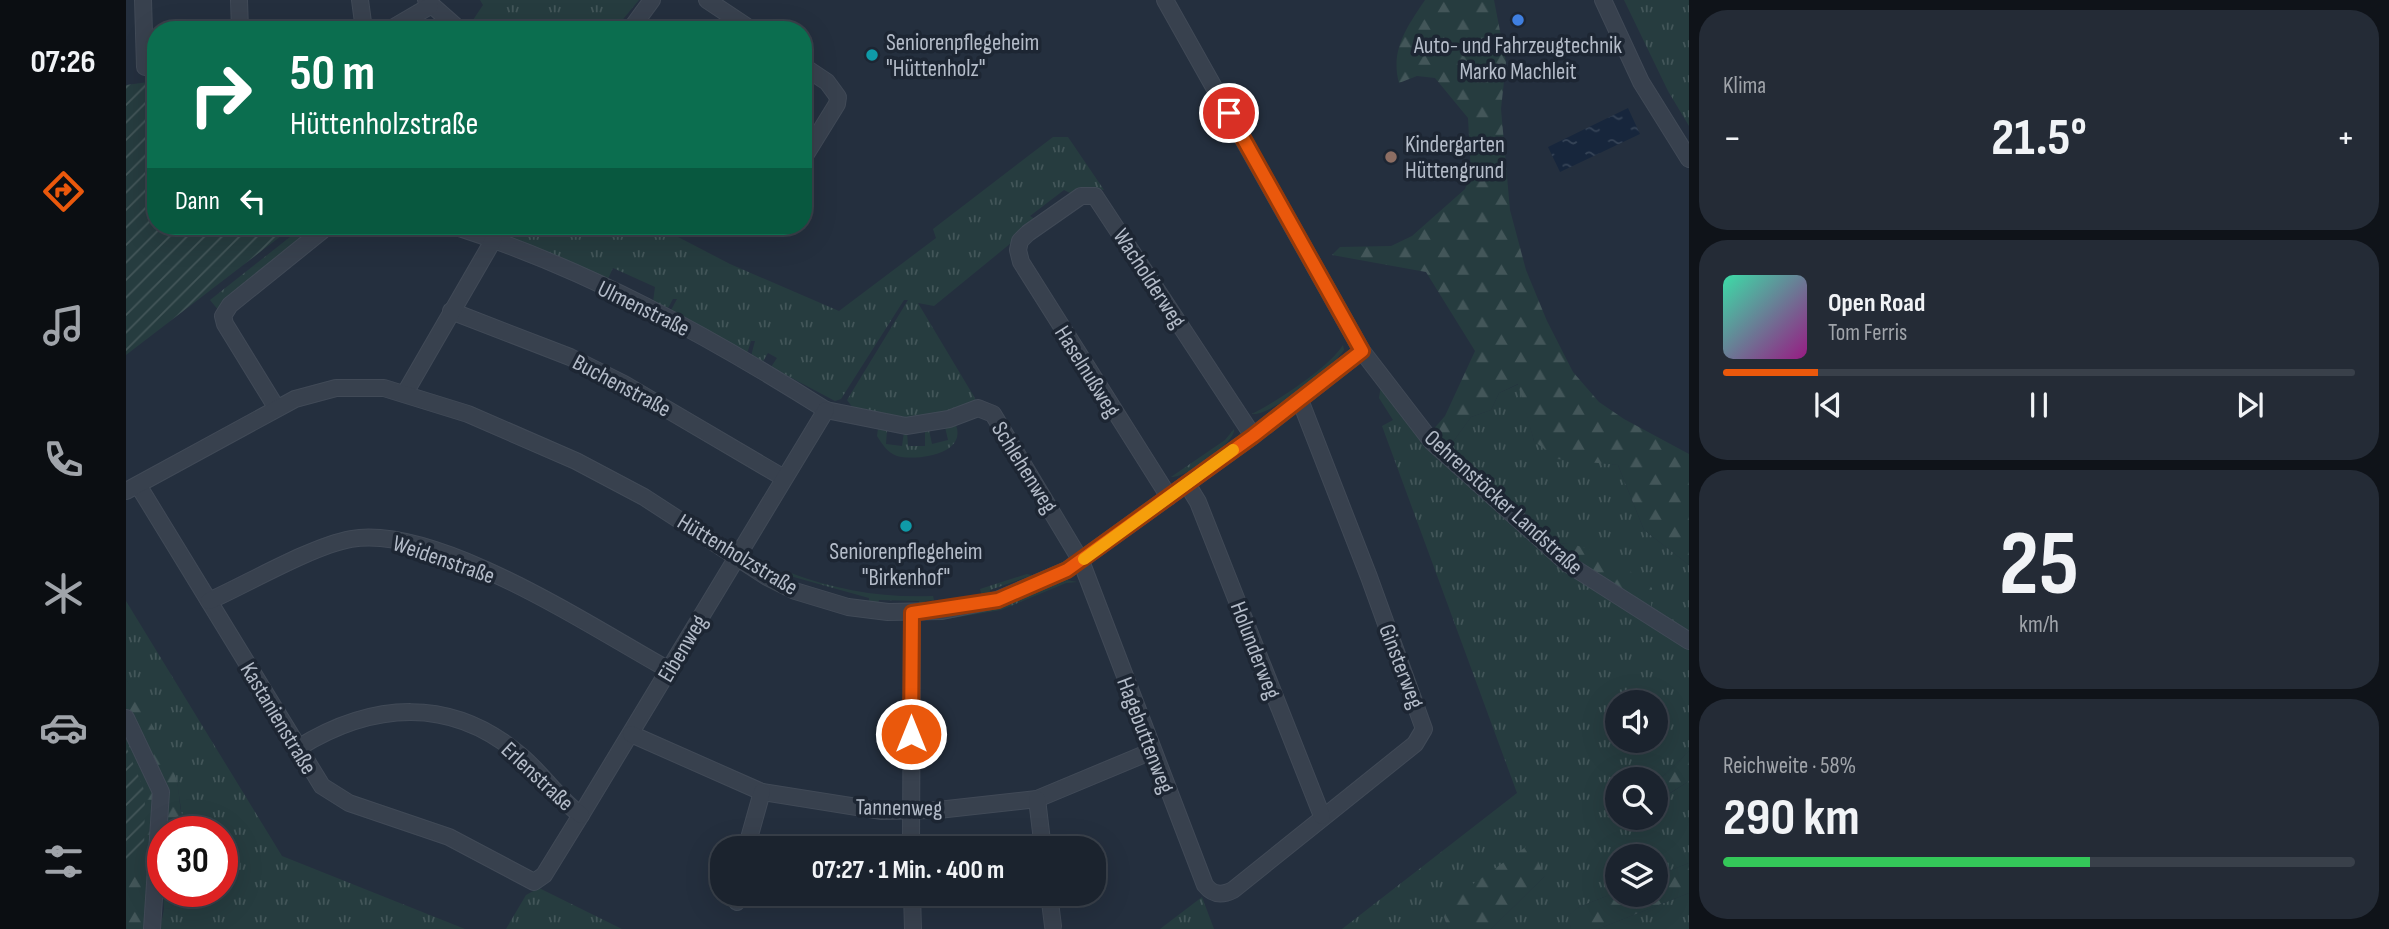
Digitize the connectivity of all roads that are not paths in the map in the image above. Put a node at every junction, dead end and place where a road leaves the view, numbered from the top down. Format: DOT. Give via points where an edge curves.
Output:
graph roads {
  1 [pos="143,0"];
  2 [pos="239,0"];
  3 [pos="360,0"];
  4 [pos="652,0"];
  5 [pos="707,0"];
  6 [pos="1165,0"];
  7 [pos="1603,0"];
  8 [pos="428,3"];
  9 [pos="240,21"];
  10 [pos="363,21"];
  11 [pos="403,21"];
  12 [pos="449,21"];
  13 [pos="637,21"];
  14 [pos="738,21"];
  15 [pos="145,67"];
  16 [pos="812,72"];
  17 [pos="812,144"];
  18 [pos="1689,159"];
  19 [pos="317,235"];
  20 [pos="481,235"];
  21 [pos="494,239"];
  22 [pos="1020,241"];
  23 [pos="451,311"];
  24 [pos="1362,351"];
  25 [pos="405,393"];
  26 [pos="1300,400"];
  27 [pos="276,407"];
  28 [pos="826,410"];
  29 [pos="1253,436"];
  30 [pos="784,478"];
  31 [pos="1187,484"];
  32 [pos="132,488"];
  33 [pos="1169,497"];
  34 [pos="736,557"];
  35 [pos="1080,561"];
  36 [pos="209,601"];
  37 [pos="912,613"];
  38 [pos="1689,641"];
  39 [pos="668,670"];
  40 [pos="126,718"];
  41 [pos="631,734"];
  42 [pos="298,748"];
  43 [pos="1152,751"];
  44 [pos="762,792"];
  45 [pos="1037,799"];
  46 [pos="910,811"];
  47 [pos="581,815"];
  48 [pos="1322,816"];
  49 [pos="750,836"];
  50 [pos="911,836"];
  51 [pos="1041,836"];
  52 [pos="534,882"];
  53 [pos="1226,894"];
  54 [pos="912,906"];
  55 [pos="1050,906"];
  56 [pos="1053,926"];
  57 [pos="152,929"];
  58 [pos="913,929"];
  1 -- 15 [label="street"];
  2 -- 9 [label="street"];
  3 -- 10 [label="street"];
  4 -- 13 [label="street"];
  5 -- 14 [label="street"];
  6 -- 24 [label="street, Oehrenstöcker Landstraße"];
  7 -- 18 [label="street" via="1641,82"];
  8 -- 11 [label="street"];
  8 -- 12 [label="street"];
  16 -- 17 [label="street" via="838,97"];
  19 -- 27 [label="street" via="230,305 223,316"];
  20 -- 21 [label="street, Ulmenstraße"];
  21 -- 23 [label="street"];
  21 -- 28 [label="street, Ulmenstraße" via="665,316 748,360"];
  22 -- 29 [label="street, Wacholderweg" via="1081,196 1095,196"];
  22 -- 33 [label="street, Haselnußweg" via="1021,262"];
  23 -- 25 [label="street"];
  23 -- 30 [label="street, Buchenstraße" via="603,373"];
  24 -- 26 [label="street, Hüttenholzstraße"];
  24 -- 38 [label="street, Oehrenstöcker Landstraße" via="1432,442 1512,514 1579,572"];
  25 -- 27 [label="street, Hüttenholzstraße" via="362,386 336,388"];
  25 -- 34 [label="street, Hüttenholzstraße" via="468,414 576,461 644,497"];
  26 -- 29 [label="street, Hüttenholzstraße"];
  26 -- 48 [label="street, Ginsterweg" via="1424,729 1415,744"];
  27 -- 32 [label="street, Hüttenholzstraße"];
  28 -- 30 [label="street, Eibenweg"];
  28 -- 35 [label="street, Schlehenweg" via="906,426 949,419 978,408 989,411"];
  29 -- 31 [label="street, Hüttenholzstraße"];
  30 -- 34 [label="street, Eibenweg"];
  31 -- 33 [label="street, Hüttenholzstraße"];
  31 -- 48 [label="street, Holunderweg"];
  32 -- 36 [label="street, Kastanienstraße"];
  33 -- 35 [label="street, Hüttenholzstraße"];
  34 -- 37 [label="street, Hüttenholzstraße" via="811,597 848,607"];
  34 -- 39 [label="street, Eibenweg"];
  35 -- 37 [label="street, Hüttenholzstraße" via="1047,581 998,600"];
  35 -- 43 [label="street, Hagebuttenweg"];
  36 -- 39 [label="street, Weidenstraße" via="333,544 363,537 391,540 450,557 514,585"];
  36 -- 42 [label="street, Kastanienstraße"];
  37 -- 46 [label="street"];
  39 -- 41 [label="street, Eibenweg"];
  40 -- 57 [label="street" via="161,793"];
  41 -- 44 [label="street, Tannenweg"];
  41 -- 47 [label="street, Eibenweg"];
  42 -- 47 [label="street, Erlenstraße" via="332,727 360,718 390,712 442,715 481,728 502,741"];
  42 -- 52 [label="street, Kastanienstraße" via="316,779 338,798 449,837"];
  43 -- 45 [label="street, Tannenweg"];
  43 -- 53 [label="street, Hagebuttenweg" via="1205,885 1215,894"];
  44 -- 46 [label="street, Tannenweg" via="839,806"];
  44 -- 49 [label="street"];
  45 -- 46 [label="street, Tannenweg"];
  45 -- 51 [label="street"];
  46 -- 50 [label="street"];
  47 -- 52 [label="street, Eibenweg" via="544,875"];
  48 -- 53 [label="street, Ginsterweg"];
  54 -- 58 [label="street"];
  55 -- 56 [label="street"];
}
